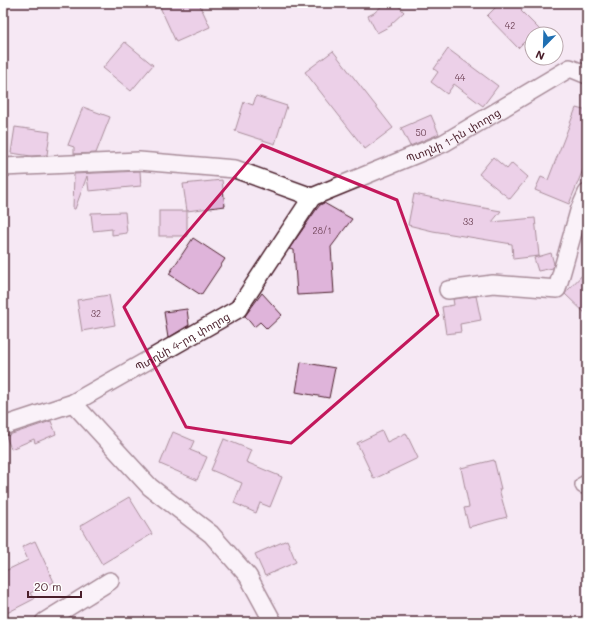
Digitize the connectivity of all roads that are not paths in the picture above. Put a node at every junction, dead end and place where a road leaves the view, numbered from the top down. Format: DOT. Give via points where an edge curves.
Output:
graph roads {
  1 [pos="587,75"];
  2 [pos="3,167"];
  3 [pos="587,193"];
  4 [pos="312,197"];
  5 [pos="448,290"];
  6 [pos="73,403"];
  7 [pos="3,426"];
  8 [pos="110,581"];
  9 [pos="44,622"];
  10 [pos="273,622"];
  1 -- 4 [label="street, Պտղնի 1-ին փողոց" via="570,68 444,143"];
  2 -- 4 [label="street" via="139,161 236,169"];
  3 -- 5 [label="street" via="579,211 557,289 492,284"];
  4 -- 6 [label="street, Պտղնի 4-րդ փողոց" via="238,309"];
  6 -- 7 [label="street, Պտղնի 4-րդ փողոց"];
  6 -- 10 [label="street" via="150,487 210,534 248,576"];
  8 -- 9 [label="street"];
}
